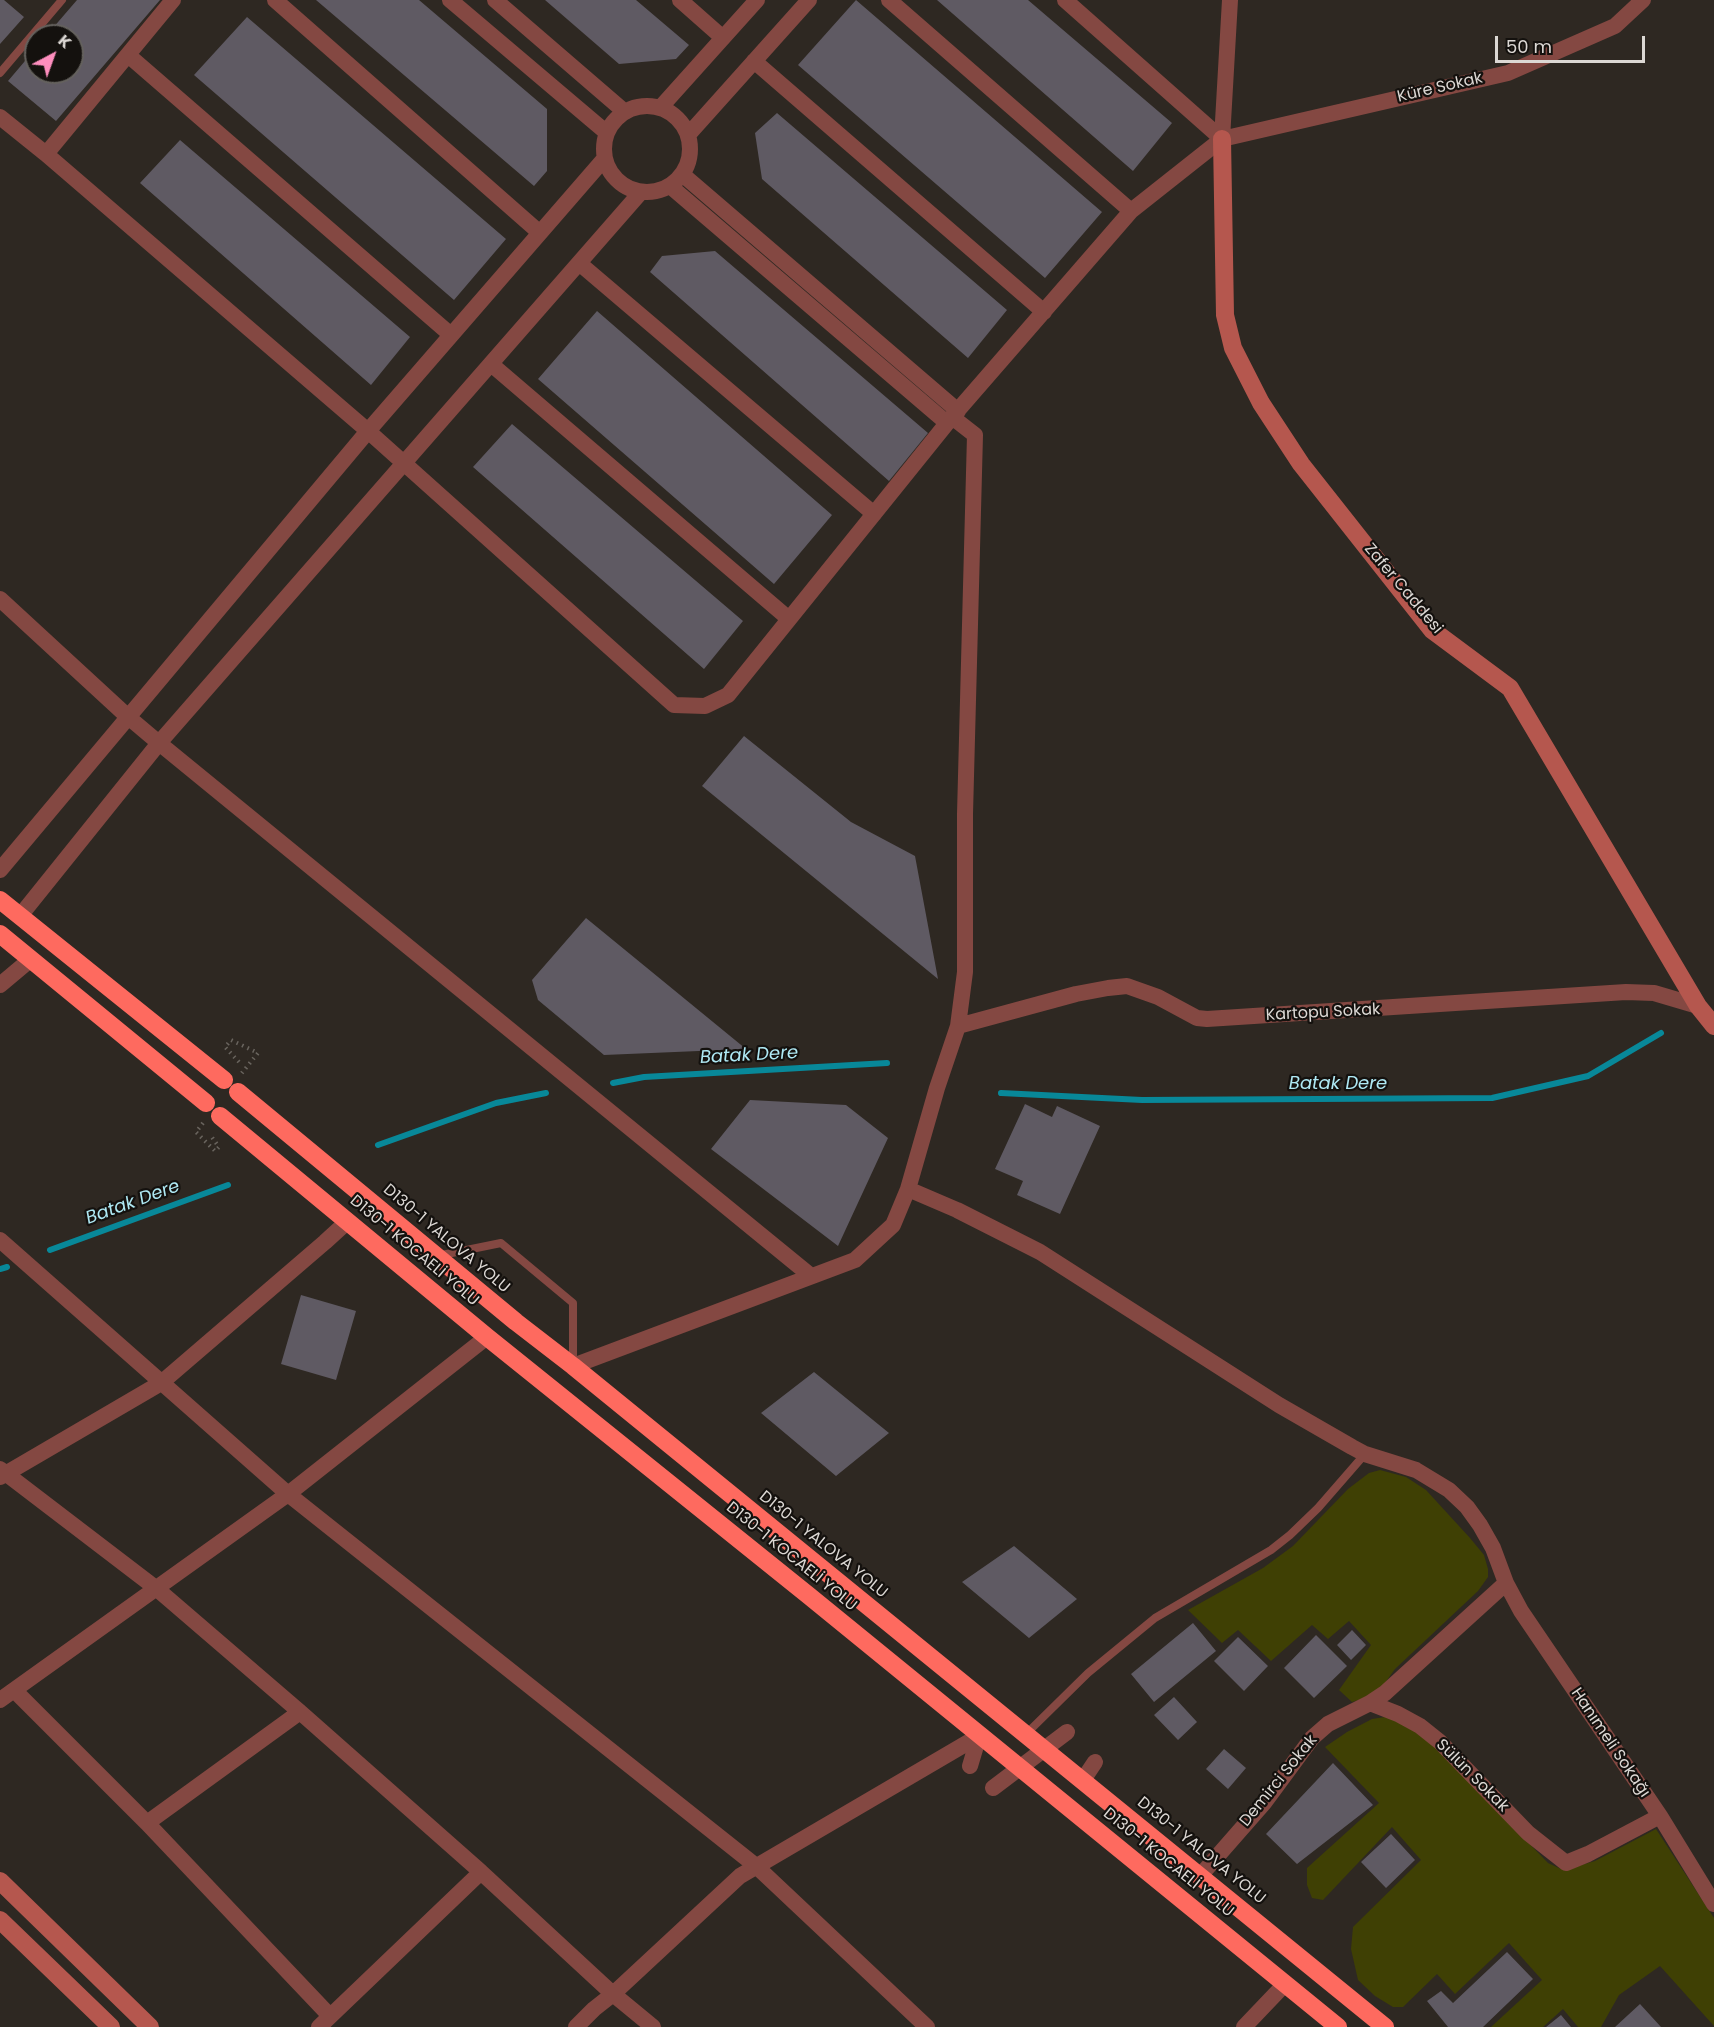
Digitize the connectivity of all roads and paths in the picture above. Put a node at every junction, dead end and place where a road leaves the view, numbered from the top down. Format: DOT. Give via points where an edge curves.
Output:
graph roads {
  1 [pos="62,0"];
  2 [pos="173,0"];
  3 [pos="275,0"];
  4 [pos="450,0"];
  5 [pos="495,0"];
  6 [pos="680,0"];
  7 [pos="757,0"];
  8 [pos="808,0"];
  9 [pos="889,0"];
  10 [pos="1065,0"];
  11 [pos="1230,0"];
  12 [pos="1643,0"];
  13 [pos="723,38"];
  14 [pos="128,55"];
  15 [pos="754,61"];
  16 [pos="0,73"];
  17 [pos="660,108"];
  18 [pos="625,112"];
  19 [pos="0,117"];
  20 [pos="607,133"];
  21 [pos="688,135"];
  22 [pos="1222,138"];
  23 [pos="46,154"];
  24 [pos="605,158"];
  25 [pos="676,180"];
  26 [pos="641,192"];
  27 [pos="1131,211"];
  28 [pos="540,233"];
  29 [pos="579,263"];
  30 [pos="1044,312"];
  31 [pos="451,335"];
  32 [pos="491,364"];
  33 [pos="952,417"];
  34 [pos="368,431"];
  35 [pos="404,463"];
  36 [pos="874,514"];
  37 [pos="0,599"];
  38 [pos="789,619"];
  39 [pos="127,716"];
  40 [pos="159,743"];
  41 [pos="0,870"];
  42 [pos="0,900"];
  43 [pos="20,916"];
  44 [pos="0,934"];
  45 [pos="31,959"];
  46 [pos="0,986"];
  47 [pos="1698,1006"];
  48 [pos="958,1026"];
  49 [pos="1714,1026"];
  50 [pos="258,1053"];
  51 [pos="239,1062"];
  52 [pos="206,1103"];
  53 [pos="220,1116"];
  54 [pos="196,1132"];
  55 [pos="211,1136"];
  56 [pos="908,1189"];
  57 [pos="348,1221"];
  58 [pos="0,1240"];
  59 [pos="437,1256"];
  60 [pos="811,1276"];
  61 [pos="487,1337"];
  62 [pos="573,1366"];
  63 [pos="161,1383"];
  64 [pos="1365,1454"];
  65 [pos="2,1473"];
  66 [pos="288,1494"];
  67 [pos="1506,1583"];
  68 [pos="157,1589"];
  69 [pos="15,1691"];
  70 [pos="0,1700"];
  71 [pos="1370,1704"];
  72 [pos="300,1712"];
  73 [pos="1067,1732"];
  74 [pos="1026,1734"];
  75 [pos="979,1736"];
  76 [pos="1095,1761"];
  77 [pos="970,1766"];
  78 [pos="1083,1780"];
  79 [pos="993,1788"];
  80 [pos="1660,1816"];
  81 [pos="147,1823"];
  82 [pos="756,1866"];
  83 [pos="481,1872"];
  84 [pos="1200,1876"];
  85 [pos="0,1881"];
  86 [pos="1714,1904"];
  87 [pos="0,1920"];
  88 [pos="1285,1984"];
  89 [pos="613,1994"];
  90 [pos="325,2021"];
  91 [pos="111,2027"];
  92 [pos="150,2027"];
  93 [pos="576,2027"];
  94 [pos="652,2027"];
  95 [pos="927,2027"];
  96 [pos="1244,2027"];
  97 [pos="1338,2027"];
  98 [pos="1385,2027"];
  1 -- 16 [label="lane"];
  2 -- 14 [label="street"];
  3 -- 28 [label="street"];
  4 -- 20 [label="street"];
  5 -- 18 [label="street"];
  6 -- 13 [label="street"];
  7 -- 13 [label="street"];
  8 -- 15 [label="street"];
  9 -- 27 [label="street"];
  10 -- 22 [label="street"];
  11 -- 22 [label="street"];
  12 -- 22 [label="street, Küre Sokak" via="1615,26 1508,73"];
  13 -- 17 [label="street"];
  14 -- 23 [label="street"];
  14 -- 31 [label="street"];
  15 -- 21 [label="street"];
  15 -- 30 [label="street"];
  17 -- 18 [label="street" via="648,106"];
  17 -- 21 [label="street" via="672,114"];
  18 -- 20 [label="street"];
  19 -- 23 [label="street"];
  20 -- 24 [label="street"];
  21 -- 25 [label="street" via="688,162"];
  22 -- 27 [label="street"];
  22 -- 47 [label="street, Zafer Caddesi" via="1225,315 1233,348 1261,403 1301,464 1432,630 1510,688"];
  23 -- 34 [label="street"];
  24 -- 26 [label="street" via="612,174 625,186"];
  24 -- 28 [label="street"];
  25 -- 26 [label="street" via="656,192"];
  25 -- 33 [label="street"];
  26 -- 29 [label="street"];
  27 -- 30 [label="street"];
  28 -- 31 [label="street"];
  29 -- 32 [label="street"];
  29 -- 36 [label="street"];
  30 -- 33 [label="street"];
  31 -- 34 [label="street"];
  32 -- 35 [label="street"];
  32 -- 38 [label="street"];
  33 -- 36 [label="street"];
  33 -- 48 [label="street" via="975,435 965,943"];
  34 -- 35 [label="street"];
  34 -- 39 [label="street"];
  35 -- 38 [label="street" via="674,705 705,706 728,695"];
  35 -- 40 [label="street"];
  36 -- 38 [label="street"];
  37 -- 39 [label="street"];
  39 -- 40 [label="street"];
  39 -- 41 [label="street"];
  40 -- 43 [label="street"];
  40 -- 60 [label="street"];
  42 -- 43 [label="highway, D130-1 YALOVA YOLU"];
  43 -- 59 [label="highway, D130-1 YALOVA YOLU"];
  44 -- 45 [label="highway"];
  45 -- 46 [label="street"];
  45 -- 52 [label="highway"];
  47 -- 48 [label="street, Kartopu Sokak" via="1654,993 1626,992 1207,1019 1127,986 1076,994"];
  47 -- 49 [label="street, Zafer Caddesi"];
  48 -- 56 [label="street"];
  50 -- 51 [label="path" via="231,1040 225,1047"];
  53 -- 57 [label="highway, D130-1 KOCAELİ YOLU"];
  54 -- 55 [label="path" via="215,1151 219,1147"];
  56 -- 60 [label="street" via="893,1225 855,1260"];
  56 -- 64 [label="street, Hanımeli Sokağı" via="1040,1252 1279,1405"];
  57 -- 61 [label="highway, D130-1 KOCAELİ YOLU"];
  57 -- 63 [label="street"];
  58 -- 63 [label="street"];
  59 -- 62 [label="highway, D130-1 YALOVA YOLU"];
  59 -- 62 [label="lane" via="501,1243 573,1303"];
  60 -- 62 [label="street"];
  61 -- 66 [label="street"];
  61 -- 75 [label="highway, D130-1 KOCAELİ YOLU"];
  62 -- 74 [label="highway, D130-1 YALOVA YOLU"];
  63 -- 65 [label="street"];
  63 -- 66 [label="street"];
  64 -- 67 [label="street, Hanımeli Sokağı" via="1416,1470 1449,1490 1467,1507 1493,1548"];
  64 -- 74 [label="lane" via="1318,1508 1280,1543 1155,1618 1088,1673"];
  65 -- 68 [label="street"];
  66 -- 68 [label="street"];
  66 -- 82 [label="street"];
  67 -- 71 [label="street, Demirci Sokak"];
  67 -- 80 [label="street, Hanımeli Sokağı"];
  68 -- 69 [label="street"];
  68 -- 72 [label="street"];
  69 -- 70 [label="street"];
  69 -- 81 [label="street"];
  71 -- 80 [label="street, Sülün Sokak" via="1420,1725 1528,1833 1566,1863"];
  71 -- 84 [label="street, Demirci Sokak" via="1328,1724 1312,1738 1264,1803"];
  72 -- 81 [label="street"];
  72 -- 83 [label="street"];
  73 -- 79 [label="street"];
  74 -- 78 [label="highway, D130-1 YALOVA YOLU"];
  75 -- 77 [label="street"];
  75 -- 82 [label="street"];
  75 -- 88 [label="highway, D130-1 KOCAELİ YOLU"];
  76 -- 78 [label="street"];
  78 -- 84 [label="highway, D130-1 YALOVA YOLU"];
  80 -- 86 [label="street, Hanımeli Sokağı"];
  81 -- 90 [label="street"];
  82 -- 89 [label="street" via="740,1876"];
  82 -- 95 [label="street"];
  83 -- 89 [label="street"];
  83 -- 90 [label="street"];
  84 -- 98 [label="highway, D130-1 YALOVA YOLU"];
  85 -- 92 [label="street"];
  87 -- 91 [label="street"];
  88 -- 96 [label="street"];
  88 -- 97 [label="highway, D130-1 KOCAELİ YOLU"];
  89 -- 93 [label="street"];
  89 -- 94 [label="street"];
}
